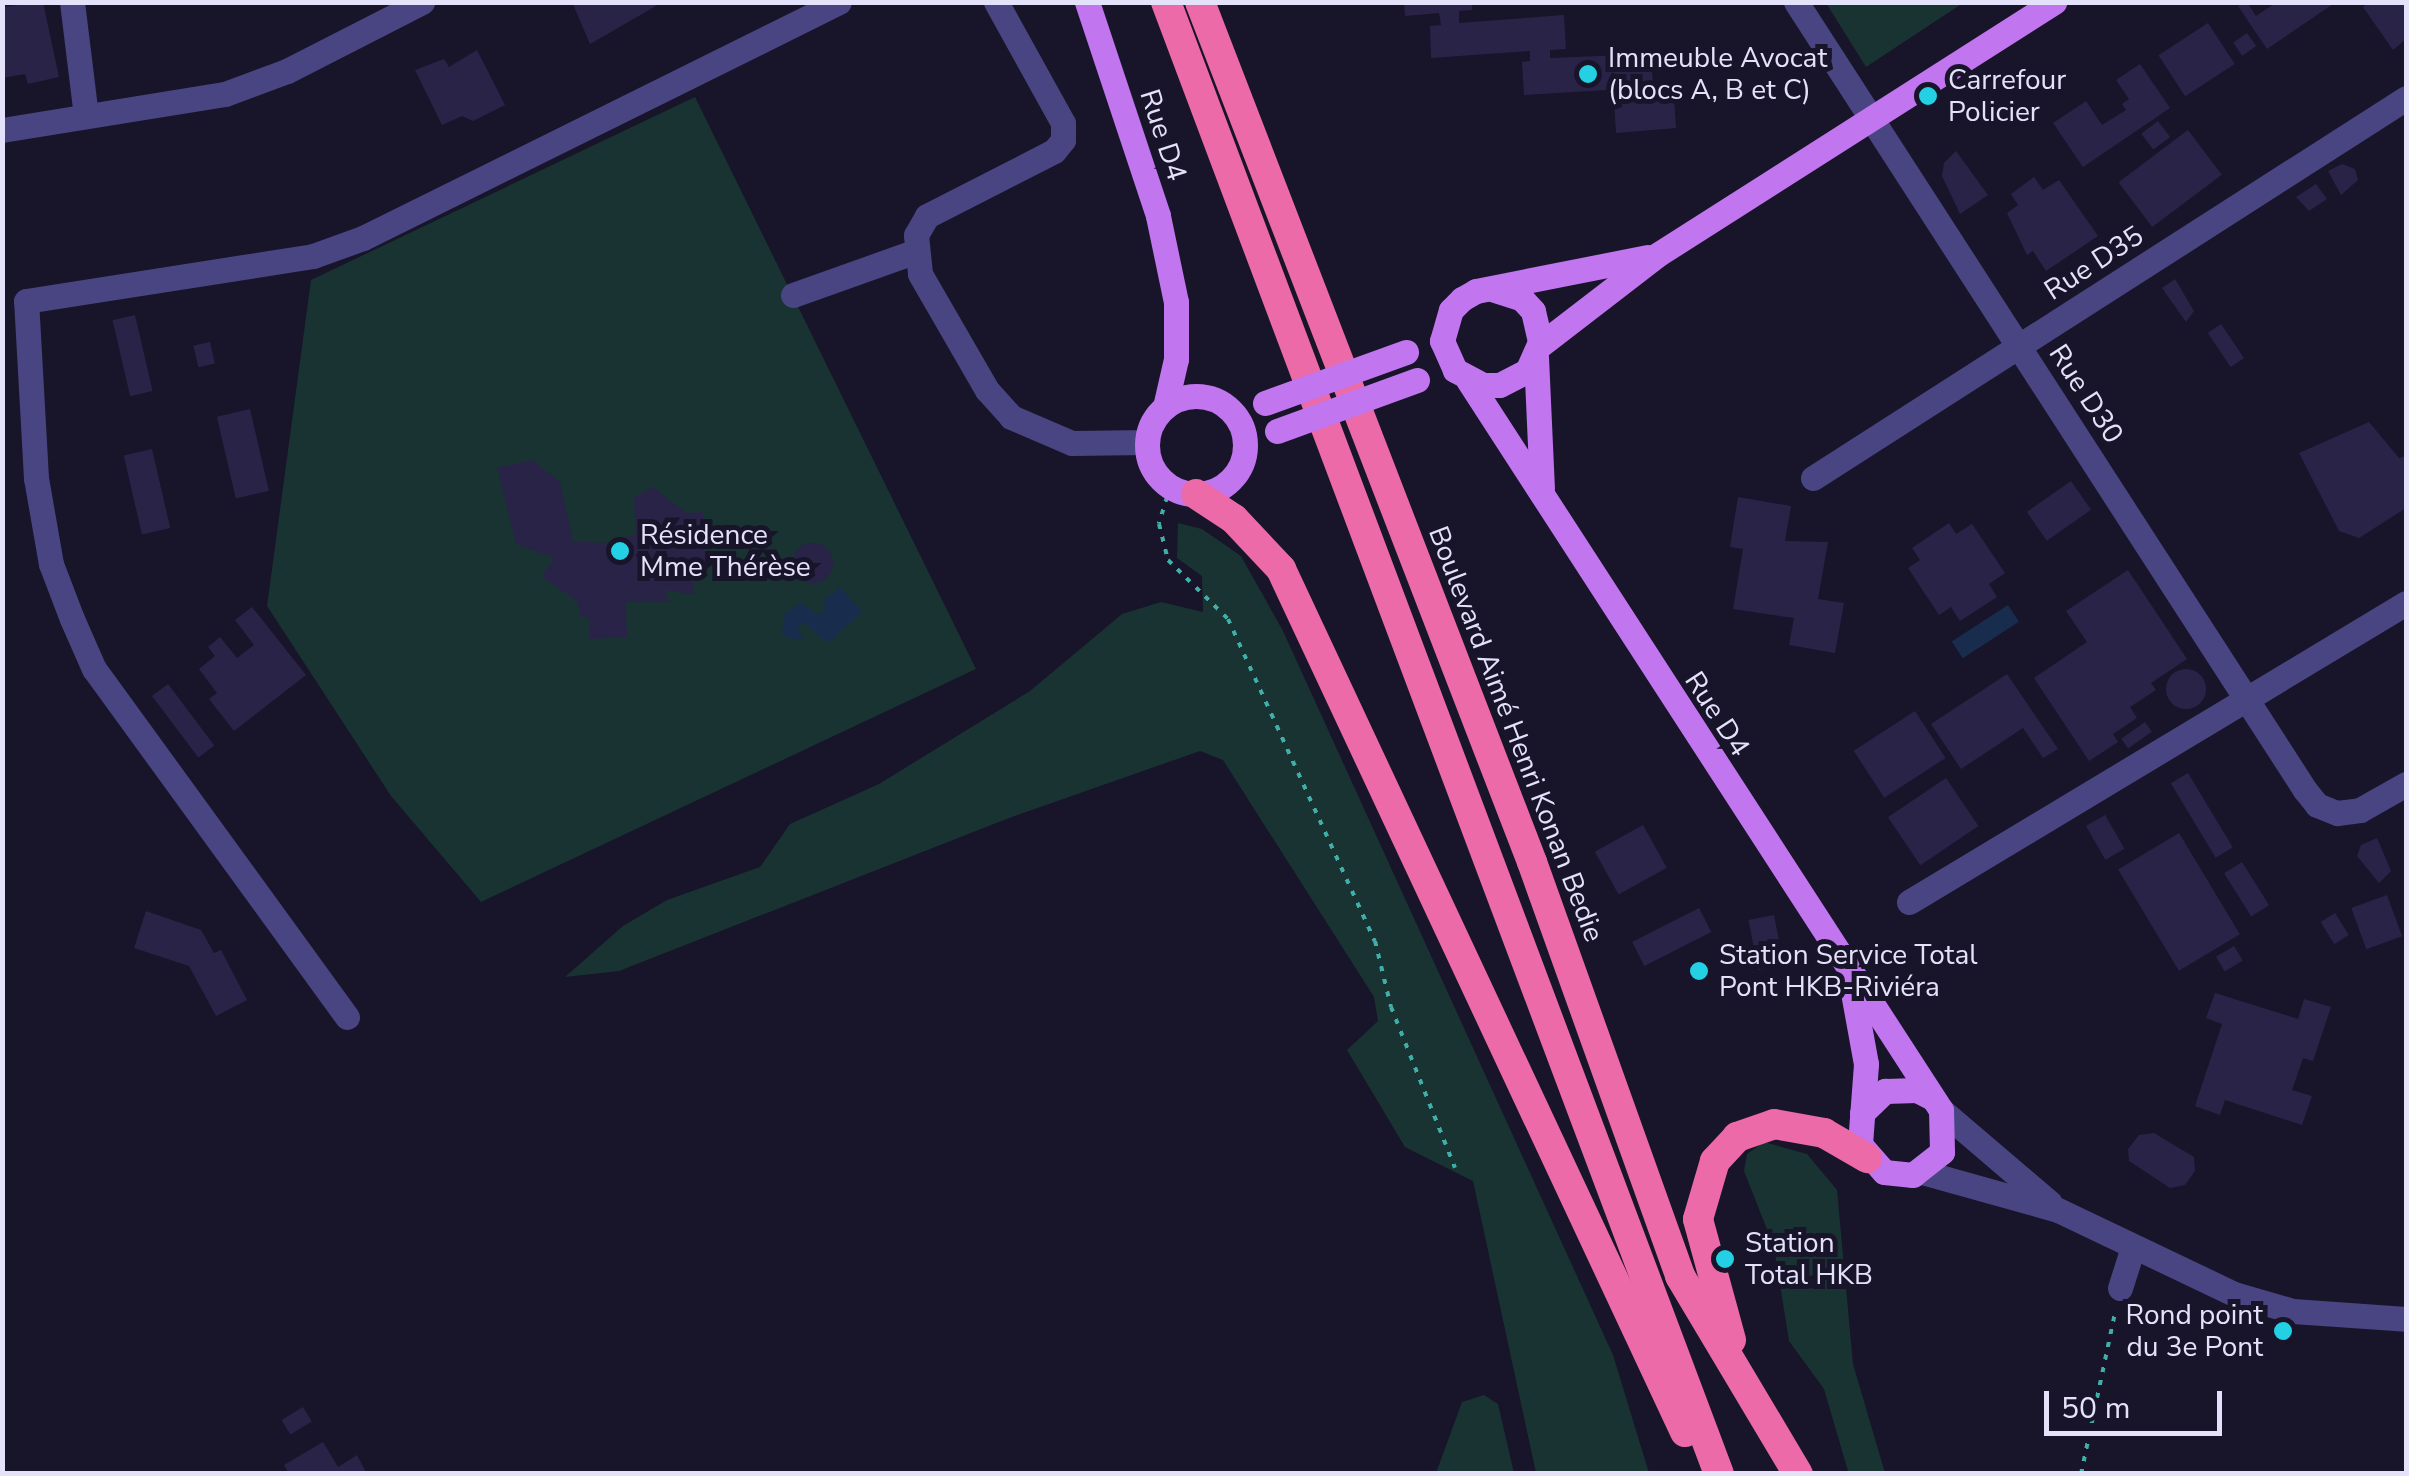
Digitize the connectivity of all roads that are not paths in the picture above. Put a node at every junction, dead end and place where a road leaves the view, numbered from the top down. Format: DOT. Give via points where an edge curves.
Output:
graph roads {
  1 [pos="72,2"];
  2 [pos="422,2"];
  3 [pos="839,2"];
  4 [pos="996,2"];
  5 [pos="1087,2"];
  6 [pos="1166,2"];
  7 [pos="1200,2"];
  8 [pos="1796,2"];
  9 [pos="2054,2"];
  10 [pos="2406,98"];
  11 [pos="86,116"];
  12 [pos="1873,124"];
  13 [pos="2,130"];
  14 [pos="914,252"];
  15 [pos="1657,256"];
  16 [pos="1492,289"];
  17 [pos="793,295"];
  18 [pos="1444,325"];
  19 [pos="2019,347"];
  20 [pos="1538,352"];
  21 [pos="1463,376"];
  22 [pos="1165,407"];
  23 [pos="1228,407"];
  24 [pos="1147,442"];
  25 [pos="1244,456"];
  26 [pos="1813,478"];
  27 [pos="1542,488"];
  28 [pos="1183,491"];
  29 [pos="2406,603"];
  30 [pos="2246,698"];
  31 [pos="2406,784"];
  32 [pos="1909,902"];
  33 [pos="1849,970"];
  34 [pos="347,1017"];
  35 [pos="1936,1104"];
  36 [pos="1862,1113"];
  37 [pos="1867,1158"];
  38 [pos="1922,1172"];
  39 [pos="2058,1210"];
  40 [pos="2133,1247"];
  41 [pos="2120,1288"];
  42 [pos="2406,1319"];
  43 [pos="1764,1422"];
  44 [pos="1707,1474"];
  45 [pos="1718,1474"];
  46 [pos="1798,1474"];
  1 -- 11 [label="street"];
  2 -- 11 [label="street" via="259,83"];
  3 -- 34 [label="street" via="364,238 313,256 26,302 36,478 51,564 72,620 94,669"];
  4 -- 14 [label="street" via="1063,122 1063,140 1054,151 927,216"];
  5 -- 22 [label="main road, Rue D4" via="1158,216 1176,302 1176,359"];
  6 -- 45 [label="highway"];
  7 -- 43 [label="highway, Boulevard Aimé Henri Konan Bedie" via="1532,862 1680,1276"];
  8 -- 12 [label="street, Rue D30"];
  9 -- 12 [label="main road"];
  10 -- 19 [label="street, Rue D35"];
  11 -- 13 [label="street"];
  12 -- 15 [label="main road"];
  12 -- 19 [label="street, Rue D30"];
  14 -- 17 [label="street"];
  14 -- 24 [label="street" via="920,275 968,357 1011,416 1072,443"];
  15 -- 16 [label="main road"];
  15 -- 20 [label="main road"];
  16 -- 18 [label="main road" via="1462,299"];
  16 -- 20 [label="main road" via="1522,299 1533,311"];
  18 -- 21 [label="main road" via="1447,356"];
  18 -- 23 [label="main road, bridge" via="1406,352 1265,403"];
  19 -- 26 [label="street, Rue D35"];
  19 -- 30 [label="street, Rue D30"];
  20 -- 21 [label="main road" via="1527,370 1500,385"];
  20 -- 27 [label="main road, Rue D4"];
  21 -- 25 [label="main road, bridge" via="1416,380 1277,431"];
  21 -- 27 [label="main road, Rue D4"];
  22 -- 23 [label="main road" via="1203,397"];
  22 -- 24 [label="main road, Rue D4"];
  23 -- 25 [label="main road" via="1242,429"];
  24 -- 28 [label="main road" via="1152,468"];
  25 -- 28 [label="main road" via="1232,479"];
  27 -- 33 [label="main road, Rue D4" via="1600,591"];
  28 -- 44 [label="highway" via="1234,519 1281,569"];
  29 -- 30 [label="street"];
  30 -- 31 [label="street, Rue D30" via="2317,805 2337,813 2360,810"];
  30 -- 32 [label="street"];
  33 -- 35 [label="main road, Rue D4"];
  33 -- 36 [label="main road, Rue D4" via="1864,1040"];
  35 -- 36 [label="main road" via="1916,1090 1885,1091"];
  35 -- 38 [label="main road" via="1946,1138"];
  35 -- 39 [label="street"];
  36 -- 37 [label="main road, Rue D4" via="1860,1144"];
  37 -- 38 [label="main road" via="1898,1176"];
  37 -- 43 [label="highway" via="1824,1133 1774,1124 1737,1138 1703,1187 1698,1219 1709,1279"];
  38 -- 39 [label="street"];
  39 -- 40 [label="street"];
  40 -- 41 [label="street"];
  40 -- 42 [label="street" via="2185,1276 2293,1310"];
  43 -- 46 [label="highway, Boulevard Aimé Henri Konan Bedie"];
}
